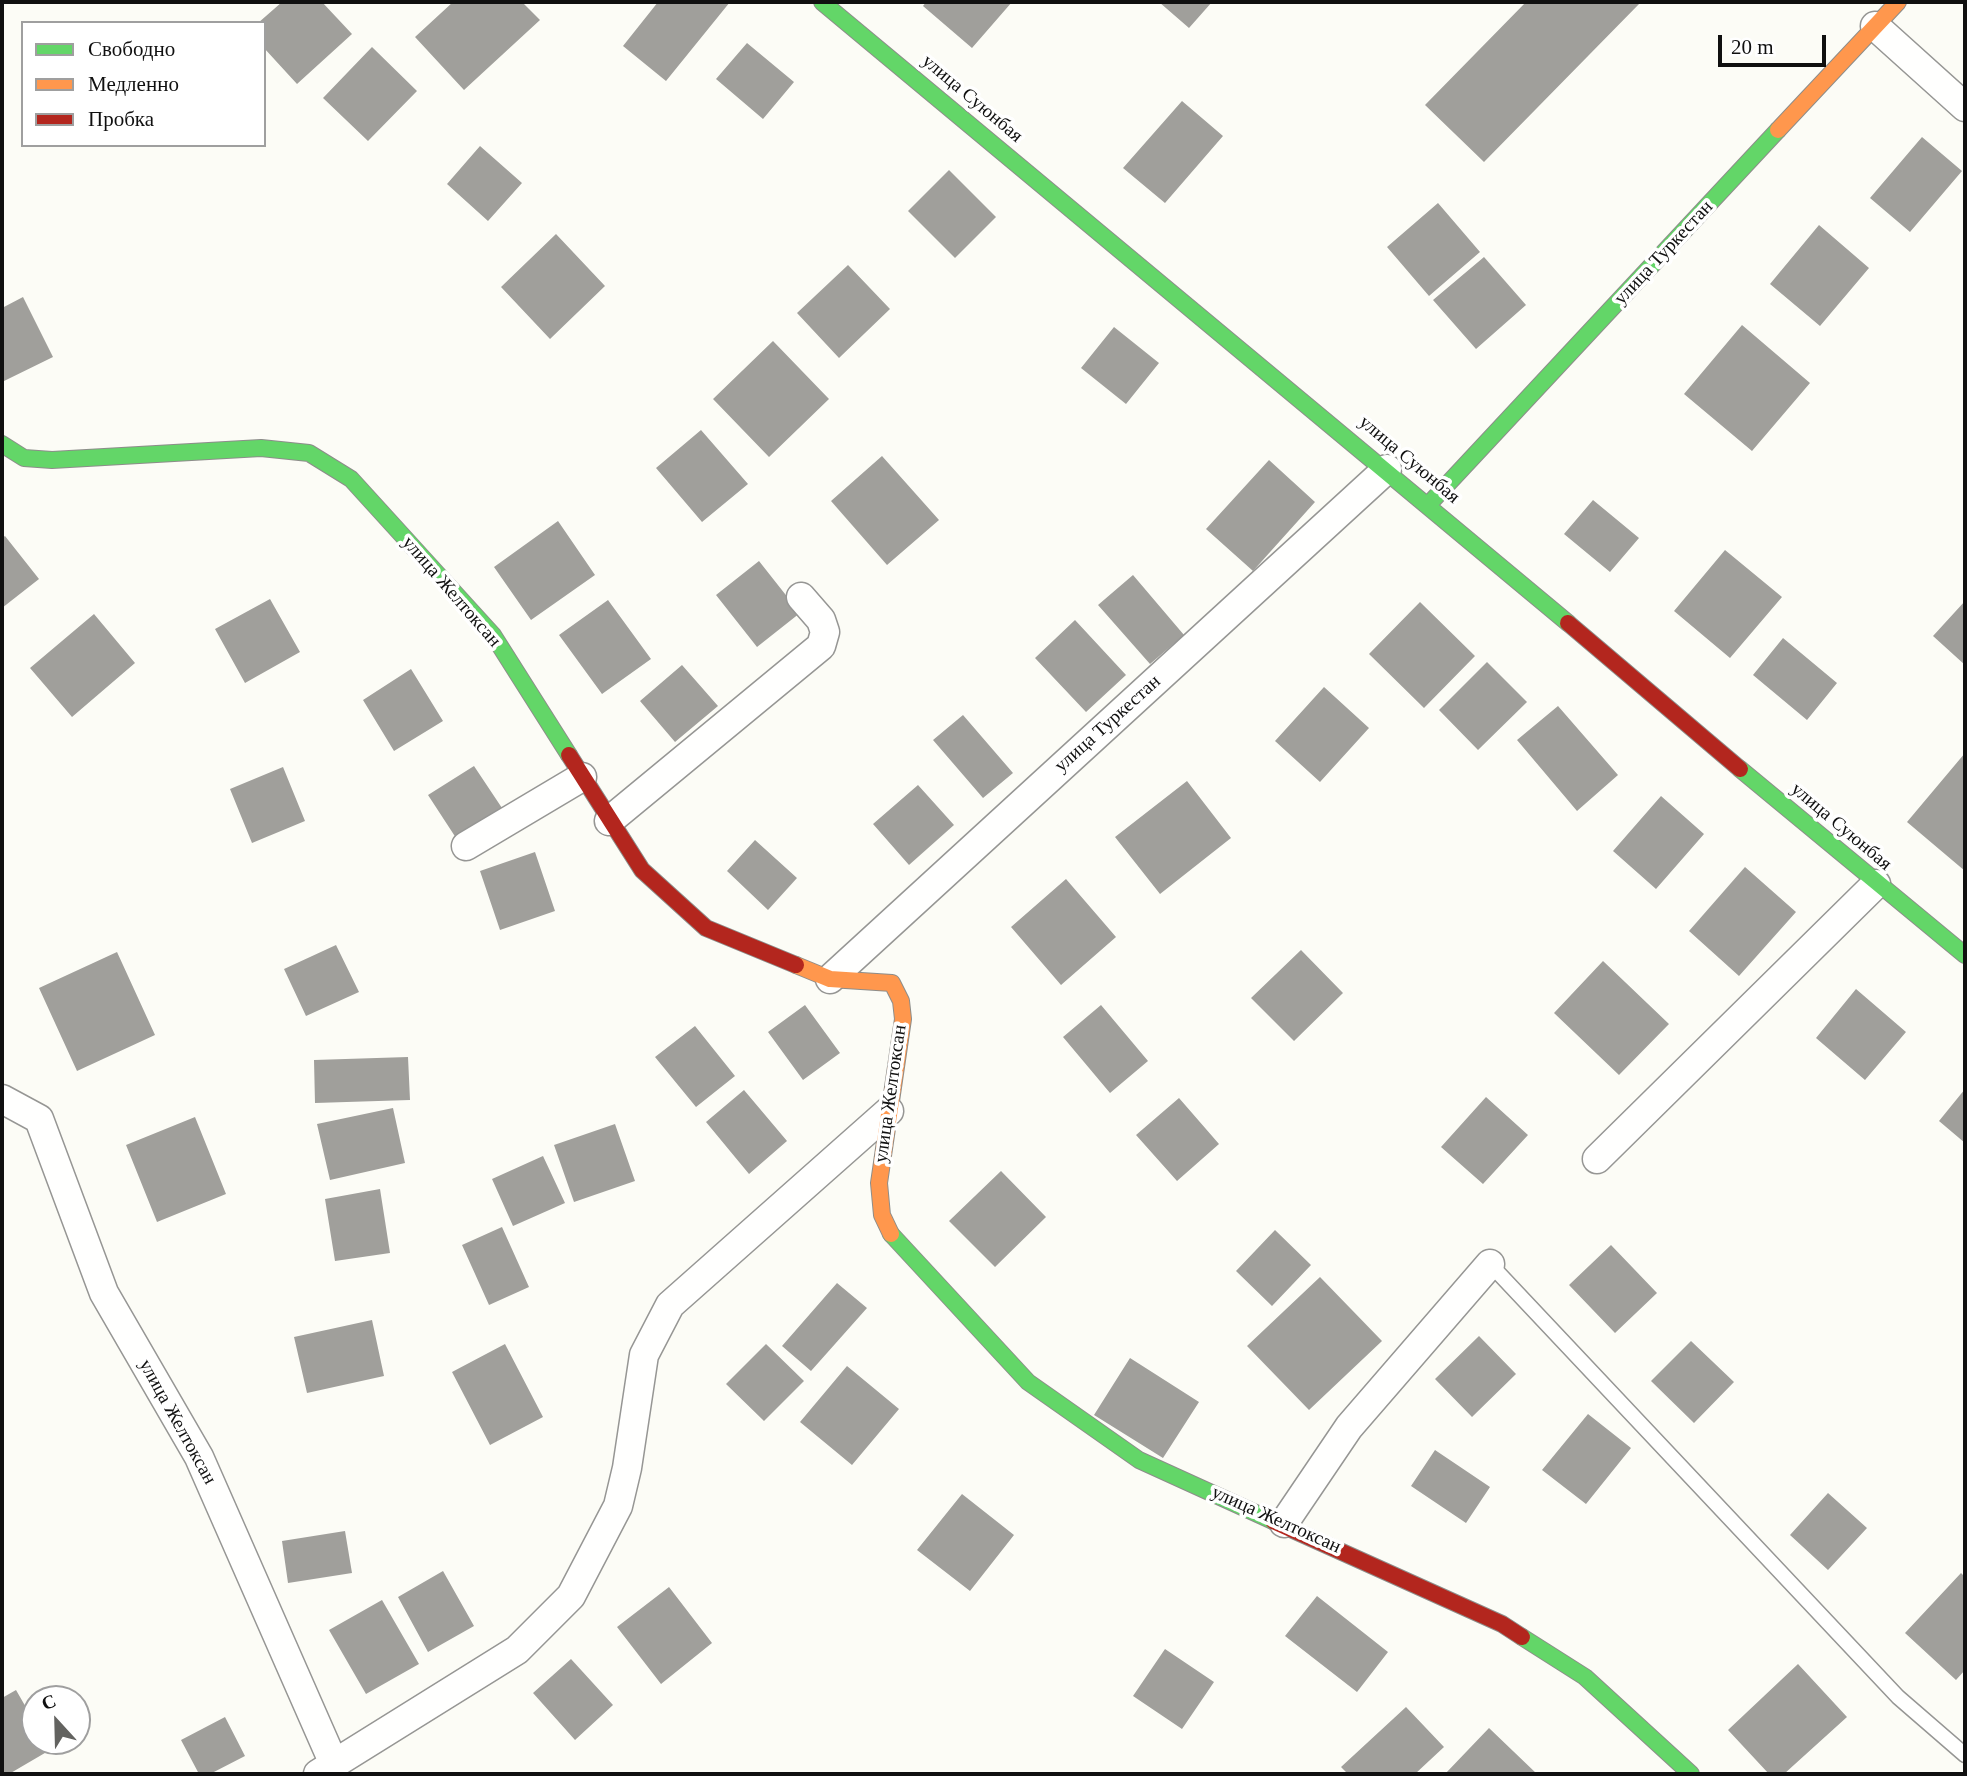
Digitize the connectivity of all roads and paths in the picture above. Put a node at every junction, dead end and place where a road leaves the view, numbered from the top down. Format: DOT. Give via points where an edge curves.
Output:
graph roads {
  1 [pos="822,2"];
  2 [pos="1898,2"];
  3 [pos="1875,26"];
  4 [pos="1965,107"];
  5 [pos="2,444"];
  6 [pos="1387,470"];
  7 [pos="1429,504"];
  8 [pos="801,597"];
  9 [pos="582,777"];
  10 [pos="609,821"];
  11 [pos="467,846"];
  12 [pos="1876,884"];
  13 [pos="1965,955"];
  14 [pos="830,979"];
  15 [pos="2,1099"];
  16 [pos="889,1111"];
  17 [pos="1597,1160"];
  18 [pos="1490,1264"];
  19 [pos="1284,1523"];
  20 [pos="1965,1755"];
  21 [pos="326,1769"];
  22 [pos="1691,1774"];
  1 -- 6 [label="street, улица Суюнбая"];
  2 -- 3 [label="street, улица Туркестан"];
  3 -- 4 [label="street"];
  3 -- 7 [label="street, улица Туркестан"];
  5 -- 9 [label="street, улица Желтоксан" via="24,457 52,460 261,447 309,453 351,479 493,635"];
  6 -- 7 [label="street, улица Суюнбая"];
  6 -- 14 [label="street, улица Туркестан"];
  7 -- 12 [label="street, улица Суюнбая"];
  8 -- 10 [label="street" via="821,621 825,632 821,646"];
  9 -- 10 [label="street, улица Желтоксан"];
  9 -- 11 [label="street"];
  10 -- 14 [label="street, улица Желтоксан" via="642,870 706,928"];
  12 -- 13 [label="street, улица Суюнбая"];
  12 -- 17 [label="street"];
  14 -- 16 [label="street, улица Желтоксан" via="892,983 901,1001 903,1019"];
  15 -- 21 [label="street, улица Желтоксан" via="38,1119 104,1293 199,1457"];
  16 -- 19 [label="street, улица Желтоксан" via="879,1183 882,1215 894,1239 1028,1382 1139,1460"];
  16 -- 21 [label="street" via="670,1306 644,1355 618,1506 571,1596 517,1650"];
  18 -- 19 [label="street" via="1349,1427"];
  18 -- 20 [label="lane" via="1898,1697"];
  19 -- 22 [label="street, улица Желтоксан" via="1502,1624 1585,1677"];
}
